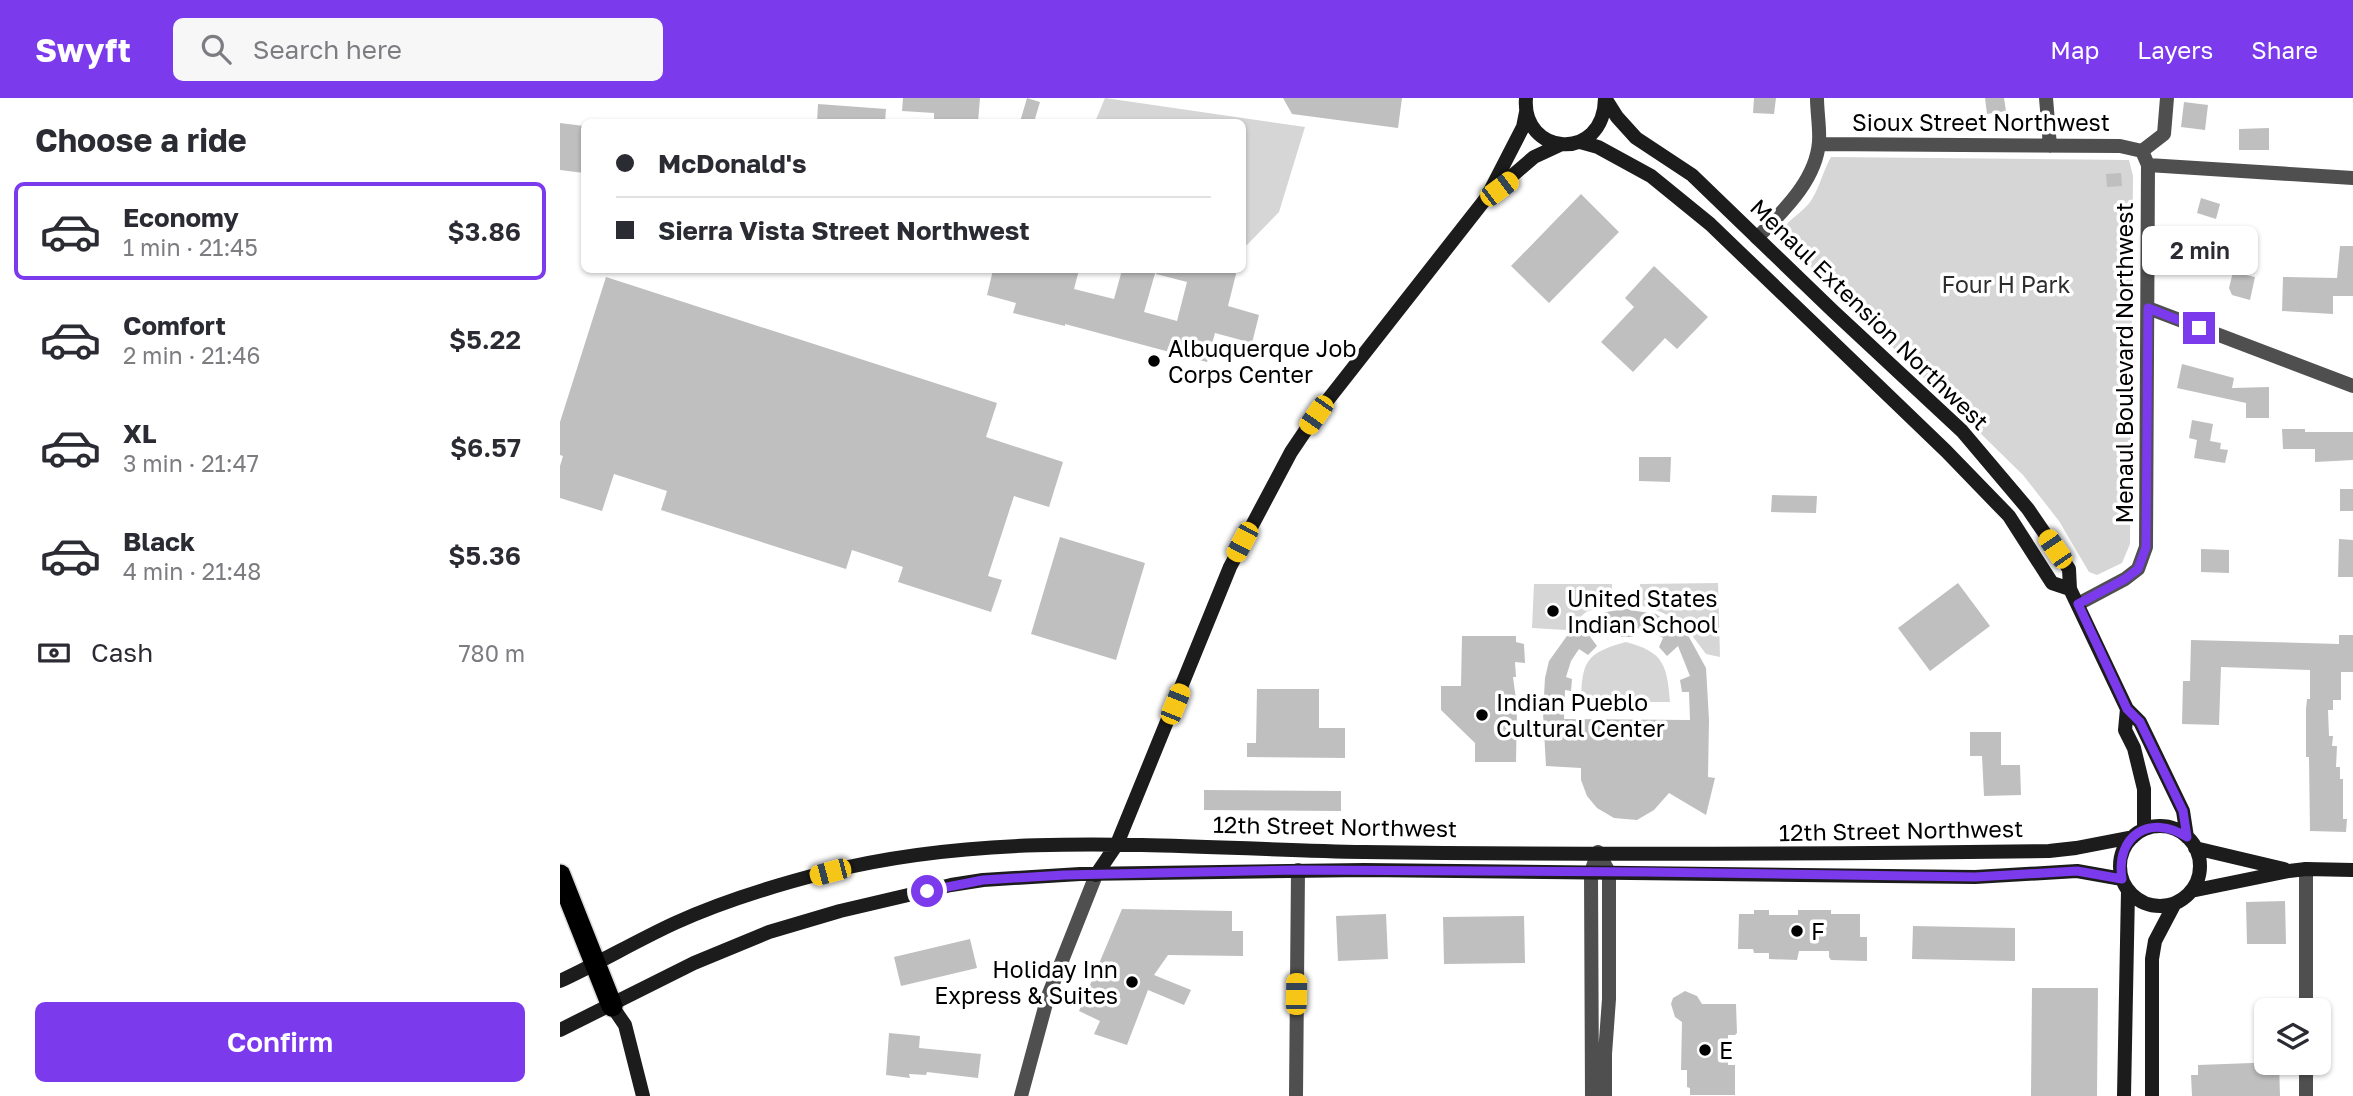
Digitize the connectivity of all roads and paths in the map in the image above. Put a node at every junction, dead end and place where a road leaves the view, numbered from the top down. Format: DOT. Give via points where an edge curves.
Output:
graph roads {
  1 [pos="1605,98"];
  2 [pos="1816,98"];
  3 [pos="2046,98"];
  4 [pos="2167,98"];
  5 [pos="1526,105"];
  6 [pos="1580,142"];
  7 [pos="1562,144"];
  8 [pos="1819,144"];
  9 [pos="2050,146"];
  10 [pos="2145,158"];
  11 [pos="2353,178"];
  12 [pos="1487,197"];
  13 [pos="1757,238"];
  14 [pos="2148,308"];
  15 [pos="2353,386"];
  16 [pos="2070,589"];
  17 [pos="2078,604"];
  18 [pos="2127,709"];
  19 [pos="2138,833"];
  20 [pos="2191,843"];
  21 [pos="1117,844"];
  22 [pos="1598,852"];
  23 [pos="2306,869"];
  24 [pos="1298,870"];
  25 [pos="2353,870"];
  26 [pos="2289,871"];
  27 [pos="1591,872"];
  28 [pos="1609,872"];
  29 [pos="560,875"];
  30 [pos="1096,875"];
  31 [pos="2125,885"];
  32 [pos="2191,891"];
  33 [pos="2175,903"];
  34 [pos="597,964"];
  35 [pos="560,981"];
  36 [pos="2306,998"];
  37 [pos="612,1006"];
  38 [pos="560,1030"];
  39 [pos="2306,1075"];
  40 [pos="643,1096"];
  41 [pos="1021,1096"];
  42 [pos="1296,1096"];
  43 [pos="1592,1096"];
  44 [pos="1605,1096"];
  45 [pos="2124,1096"];
  46 [pos="2152,1096"];
  47 [pos="2306,1096"];
  1 -- 6 [label="main road" via="1600,125"];
  1 -- 13 [label="main road, Menaul Extension Northwest" via="1636,138 1692,175"];
  2 -- 8 [label="street"];
  3 -- 9 [label="street"];
  4 -- 10 [label="street" via="2164,134"];
  5 -- 7 [label="main road" via="1538,134"];
  5 -- 12 [label="main road" via="1523,127"];
  6 -- 7 [label="main road"];
  6 -- 16 [label="main road, Menaul Extension Northwest" via="1651,176 1710,224 2009,516 2052,583"];
  7 -- 12 [label="main road" via="1534,157"];
  8 -- 9 [label="street, Sioux Street Northwest"];
  8 -- 13 [label="street" via="1793,200"];
  9 -- 10 [label="street, Sioux Street Northwest" via="2120,146"];
  10 -- 11 [label="street, Sioux Street Northwest"];
  10 -- 14 [label="street, Menaul Boulevard Northwest"];
  12 -- 21 [label="main road" via="1291,452 1230,567"];
  13 -- 16 [label="main road, Menaul Extension Northwest" via="1962,430 2035,519 2069,569"];
  14 -- 15 [label="street"];
  14 -- 17 [label="street, Menaul Boulevard Northwest" via="2146,547 2138,569"];
  16 -- 17 [label="main road, Menaul Extension Northwest"];
  17 -- 18 [label="main road, Menaul Extension Northwest"];
  18 -- 19 [label="main road" via="2125,730 2144,789"];
  18 -- 20 [label="main road" via="2140,722 2183,811"];
  19 -- 20 [label="main road" via="2164,827 2176,830"];
  19 -- 22 [label="main road, 12th Street Northwest" via="2049,851"];
  19 -- 31 [label="main road" via="2122,853"];
  20 -- 26 [label="main road"];
  20 -- 32 [label="main road" via="2199,874"];
  21 -- 22 [label="main road, 12th Street Northwest" via="1363,852"];
  21 -- 30 [label="main road"];
  21 -- 34 [label="main road, 12th Street Northwest" via="946,851 830,872 760,891 677,922"];
  22 -- 27 [label="street"];
  22 -- 28 [label="street"];
  23 -- 25 [label="main road"];
  23 -- 26 [label="main road"];
  23 -- 36 [label="street"];
  24 -- 27 [label="main road, 12th Street Northwest"];
  24 -- 30 [label="main road, 12th Street Northwest"];
  24 -- 42 [label="street"];
  26 -- 32 [label="main road"];
  27 -- 28 [label="main road, 12th Street Northwest"];
  27 -- 43 [label="street"];
  28 -- 31 [label="main road, 12th Street Northwest" via="1975,877 2077,871"];
  28 -- 44 [label="street"];
  29 -- 34 [label="highway"];
  30 -- 37 [label="main road, 12th Street Northwest" via="983,880 840,911 769,932 694,963"];
  30 -- 41 [label="street" via="1048,996"];
  31 -- 33 [label="main road" via="2137,900 2149,905"];
  31 -- 45 [label="main road"];
  32 -- 33 [label="main road"];
  33 -- 46 [label="main road" via="2155,941 2152,959"];
  34 -- 35 [label="main road, 12th Street Northwest"];
  34 -- 37 [label="highway"];
  37 -- 38 [label="main road, 12th Street Northwest"];
  37 -- 40 [label="main road" via="625,1025"];
  39 -- 47 [label="street"];
}
